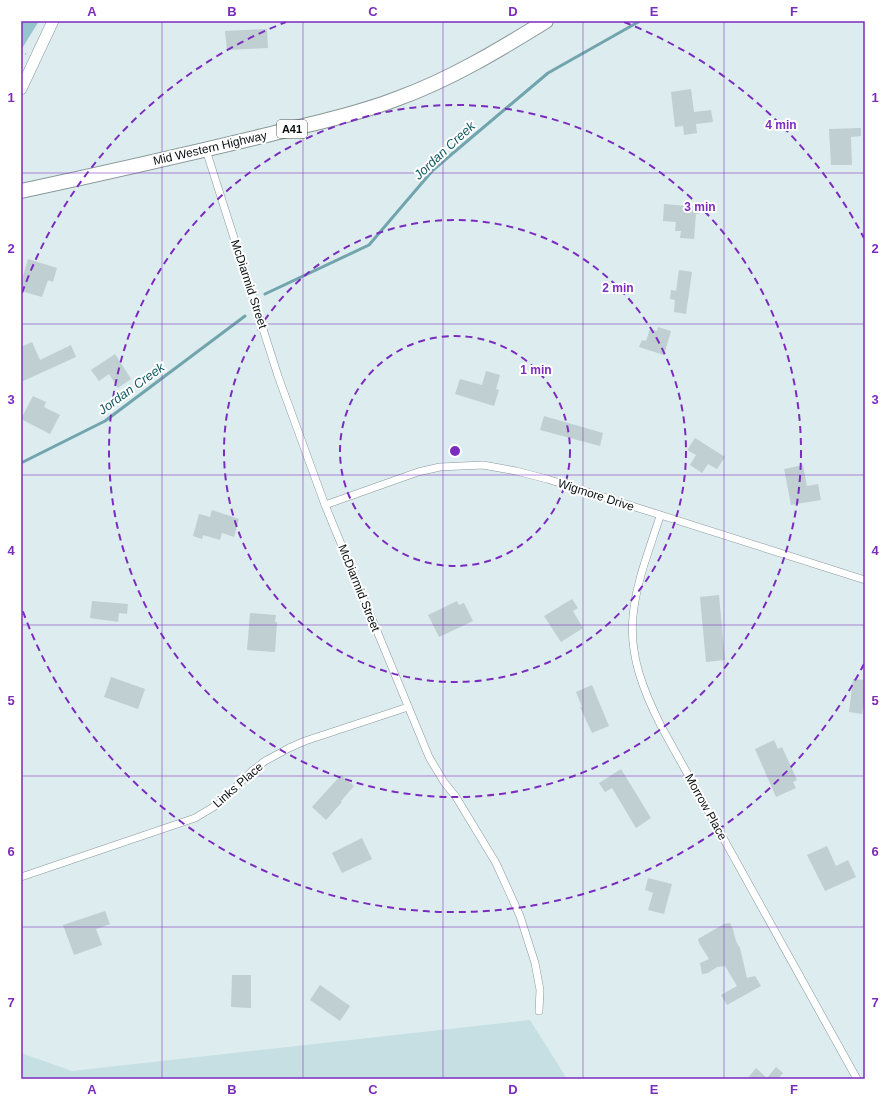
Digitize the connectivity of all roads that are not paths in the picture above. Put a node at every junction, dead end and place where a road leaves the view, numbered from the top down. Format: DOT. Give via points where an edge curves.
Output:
graph roads {
  1 [pos="53,21"];
  2 [pos="546,21"];
  3 [pos="21,89"];
  4 [pos="206,150"];
  5 [pos="21,191"];
  6 [pos="325,505"];
  7 [pos="660,516"];
  8 [pos="865,580"];
  9 [pos="408,707"];
  10 [pos="21,877"];
  11 [pos="539,1011"];
  12 [pos="857,1079"];
  1 -- 3 [label="street"];
  2 -- 4 [label="highway, Mid Western Highway / A41" via="476,63 400,98 356,112"];
  4 -- 5 [label="highway, Mid Western Highway / A41"];
  4 -- 6 [label="street, McDiarmid Street" via="278,376"];
  6 -- 7 [label="street, Wigmore Drive" via="418,472 440,467 483,465 547,479"];
  6 -- 9 [label="street, McDiarmid Street"];
  7 -- 8 [label="street, Wigmore Drive"];
  7 -- 12 [label="street, Morrow Place" via="632,616 634,653 641,681 661,726"];
  9 -- 10 [label="street, Links Place" via="289,748 256,768 220,803 195,818"];
  9 -- 11 [label="street, McDiarmid Street" via="430,757 496,863 520,916 535,963 540,990"];
}
